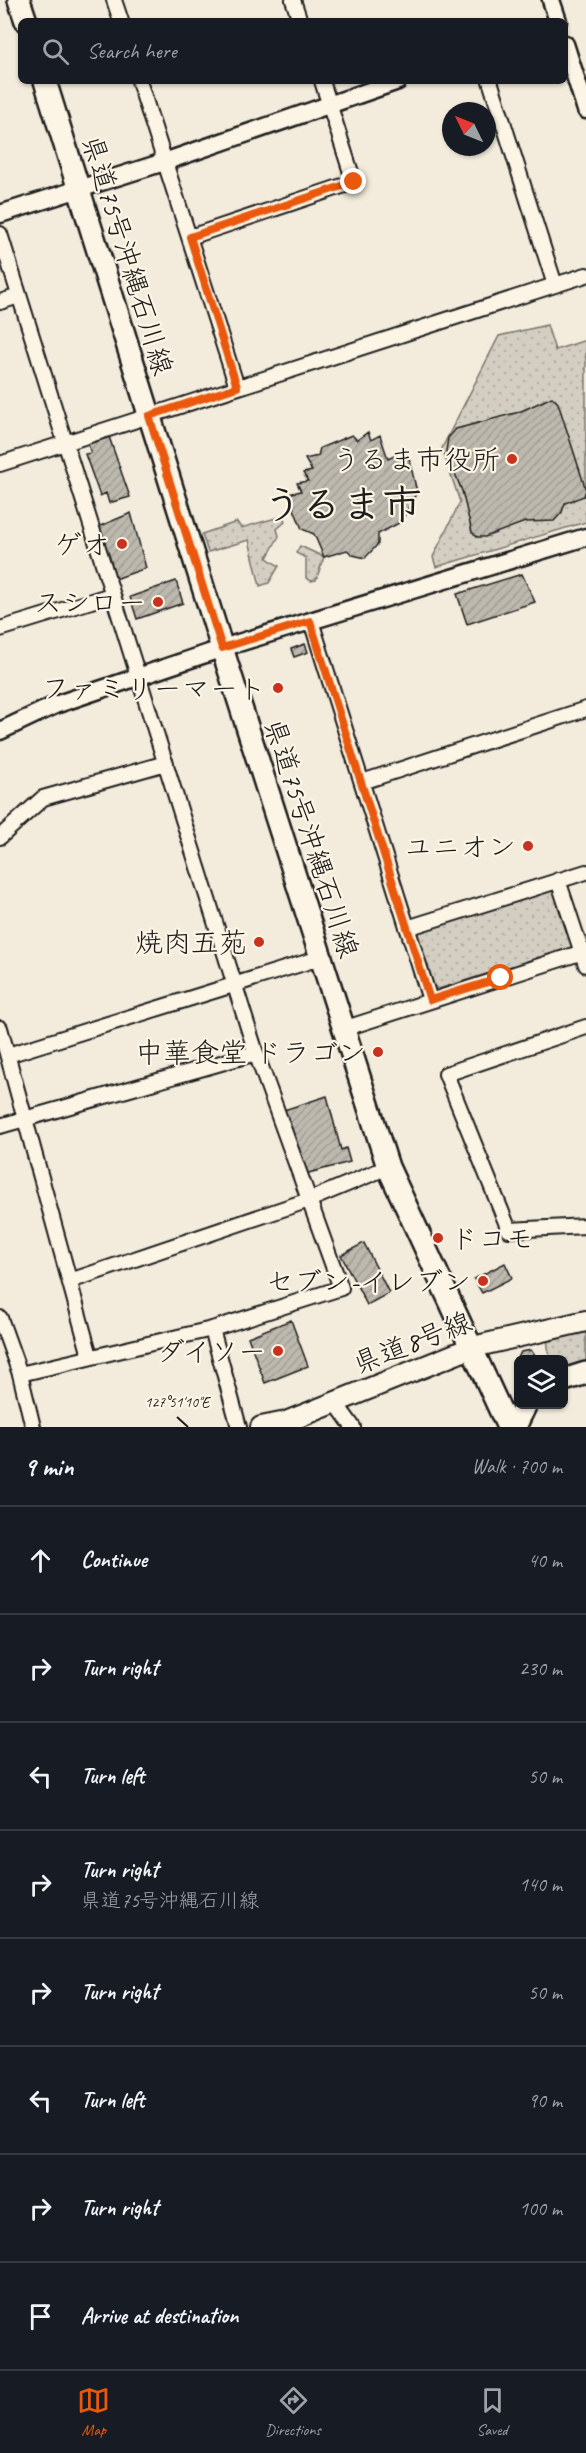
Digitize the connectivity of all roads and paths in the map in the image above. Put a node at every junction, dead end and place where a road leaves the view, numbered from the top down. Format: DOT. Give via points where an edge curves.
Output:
graph roads {
  1 [pos="19,0"];
  2 [pos="114,0"];
  3 [pos="292,0"];
  4 [pos="551,0"];
  5 [pos="25,18"];
  6 [pos="120,18"];
  7 [pos="299,18"];
  8 [pos="557,18"];
  9 [pos="568,53"];
  10 [pos="46,84"];
  11 [pos="140,84"];
  12 [pos="323,84"];
  13 [pos="389,84"];
  14 [pos="491,84"];
  15 [pos="585,102"];
  16 [pos="331,104"];
  17 [pos="164,162"];
  18 [pos="78,189"];
  19 [pos="0,214"];
  20 [pos="0,234"];
  21 [pos="190,237"];
  22 [pos="586,275"];
  23 [pos="555,285"];
  24 [pos="19,296"];
  25 [pos="0,302"];
  26 [pos="237,387"];
  27 [pos="149,416"];
  28 [pos="66,443"];
  29 [pos="0,464"];
  30 [pos="586,537"];
  31 [pos="111,595"];
  32 [pos="310,621"];
  33 [pos="0,629"];
  34 [pos="222,648"];
  35 [pos="138,677"];
  36 [pos="586,709"];
  37 [pos="0,731"];
  38 [pos="166,763"];
  39 [pos="362,782"];
  40 [pos="0,837"];
  41 [pos="586,872"];
  42 [pos="558,880"];
  43 [pos="407,928"];
  44 [pos="585,956"];
  45 [pos="320,958"];
  46 [pos="234,986"];
  47 [pos="430,1000"];
  48 [pos="586,1027"];
  49 [pos="0,1028"];
  50 [pos="343,1029"];
  51 [pos="256,1053"];
  52 [pos="8,1055"];
  53 [pos="25,1118"];
  54 [pos="0,1126"];
  55 [pos="388,1167"];
  56 [pos="309,1200"];
  57 [pos="586,1226"];
  58 [pos="70,1281"];
  59 [pos="0,1318"];
  60 [pos="586,1321"];
  61 [pos="212,1329"];
  62 [pos="473,1347"];
  63 [pos="90,1356"];
  64 [pos="586,1373"];
  65 [pos="20,1374"];
  66 [pos="568,1379"];
  67 [pos="335,1402"];
  68 [pos="522,1409"];
  69 [pos="287,1424"];
  70 [pos="508,1426"];
  71 [pos="33,1427"];
  72 [pos="239,1427"];
  73 [pos="261,1427"];
  74 [pos="353,1427"];
  1 -- 5 [label="main road"];
  2 -- 6 [label="street"];
  3 -- 7 [label="street"];
  4 -- 8 [label="street"];
  9 -- 15 [label="street"];
  10 -- 18 [label="main road, 県道75号沖縄石川線"];
  11 -- 17 [label="street"];
  12 -- 16 [label="street"];
  13 -- 16 [label="street"];
  14 -- 23 [label="street"];
  16 -- 17 [label="street"];
  16 -- 21 [label="street" via="354,182"];
  17 -- 18 [label="street"];
  17 -- 21 [label="street"];
  18 -- 19 [label="street"];
  18 -- 27 [label="main road, 県道75号沖縄石川線"];
  20 -- 24 [label="street"];
  21 -- 26 [label="street"];
  22 -- 23 [label="street"];
  23 -- 26 [label="street"];
  24 -- 25 [label="street"];
  24 -- 28 [label="street"];
  26 -- 27 [label="street"];
  27 -- 28 [label="street"];
  27 -- 34 [label="main road, 県道75号沖縄石川線"];
  28 -- 29 [label="street"];
  28 -- 31 [label="street"];
  30 -- 32 [label="street"];
  31 -- 33 [label="street"];
  31 -- 35 [label="street"];
  32 -- 34 [label="street"];
  32 -- 39 [label="street"];
  34 -- 35 [label="street"];
  34 -- 45 [label="main road, 県道75号沖縄石川線"];
  35 -- 37 [label="street" via="39,712"];
  35 -- 38 [label="street"];
  36 -- 39 [label="street"];
  38 -- 40 [label="street" via="43,798"];
  38 -- 46 [label="street"];
  39 -- 43 [label="street"];
  41 -- 42 [label="street"];
  42 -- 43 [label="street"];
  42 -- 44 [label="street"];
  43 -- 47 [label="street"];
  44 -- 47 [label="street"];
  45 -- 46 [label="street"];
  45 -- 50 [label="main road, 県道75号沖縄石川線"];
  46 -- 51 [label="street"];
  46 -- 52 [label="street"];
  47 -- 50 [label="street"];
  48 -- 57 [label="street" via="446,1074 509,1230"];
  49 -- 52 [label="street"];
  50 -- 55 [label="main road, 県道75号沖縄石川線"];
  51 -- 53 [label="street"];
  51 -- 56 [label="street"];
  52 -- 53 [label="street"];
  53 -- 54 [label="street"];
  53 -- 58 [label="street"];
  55 -- 56 [label="street"];
  55 -- 62 [label="main road, 県道75号沖縄石川線"];
  56 -- 58 [label="street"];
  56 -- 61 [label="street" via="341,1288"];
  58 -- 63 [label="street"];
  59 -- 65 [label="street"];
  60 -- 62 [label="main road, 県道8号線"];
  61 -- 63 [label="street"];
  61 -- 72 [label="street"];
  62 -- 67 [label="main road, 県道8号線"];
  62 -- 70 [label="main road, 県道75号沖縄石川線"];
  63 -- 65 [label="street"];
  64 -- 66 [label="main road"];
  65 -- 71 [label="street"];
  67 -- 69 [label="main road, 県道8号線"];
  67 -- 74 [label="street"];
  68 -- 70 [label="main road"];
  69 -- 73 [label="main road, 県道8号線"];
}
